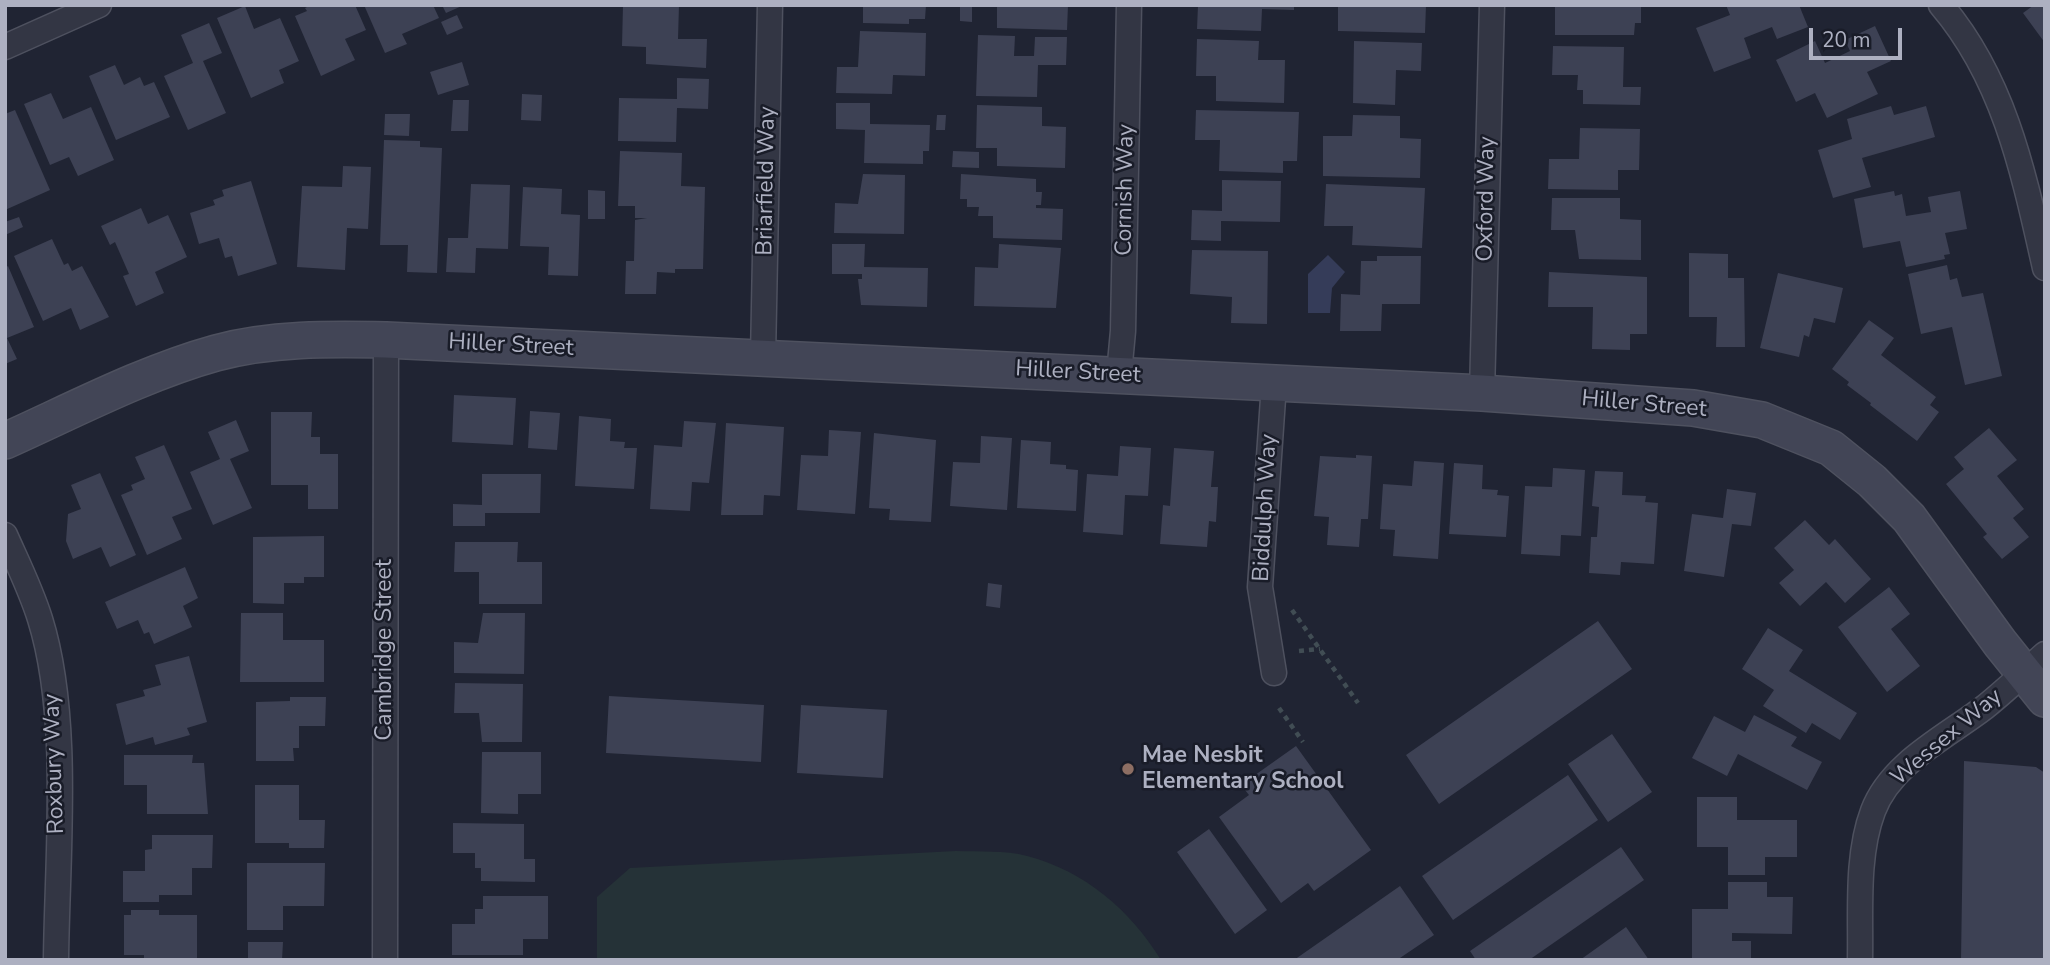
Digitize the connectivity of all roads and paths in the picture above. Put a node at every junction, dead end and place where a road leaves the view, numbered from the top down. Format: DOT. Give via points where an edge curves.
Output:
graph roads {
  1 [pos="99,5"];
  2 [pos="770,5"];
  3 [pos="1129,5"];
  4 [pos="1492,5"];
  5 [pos="1941,5"];
  6 [pos="5,47"];
  7 [pos="2045,268"];
  8 [pos="386,340"];
  9 [pos="762,357"];
  10 [pos="1119,374"];
  11 [pos="1274,384"];
  12 [pos="1482,393"];
  13 [pos="5,441"];
  14 [pos="5,535"];
  15 [pos="1288,604"];
  16 [pos="1320,649"];
  17 [pos="1296,651"];
  18 [pos="1275,673"];
  19 [pos="2038,675"];
  20 [pos="1358,703"];
  21 [pos="1279,708"];
  22 [pos="1303,742"];
  23 [pos="56,960"];
  24 [pos="385,960"];
  25 [pos="1860,960"];
  1 -- 6 [label="street"];
  2 -- 9 [label="street, Briarfield Way"];
  3 -- 10 [label="street, Cornish Way"];
  4 -- 12 [label="street, Oxford Way"];
  5 -- 7 [label="street" via="1958,24 2007,118"];
  8 -- 9 [label="street, Hiller Street"];
  8 -- 13 [label="street, Hiller Street" via="304,339 217,353 134,383"];
  8 -- 24 [label="street, Cambridge Street"];
  9 -- 10 [label="street, Hiller Street"];
  10 -- 11 [label="street, Hiller Street"];
  11 -- 12 [label="street, Hiller Street"];
  11 -- 18 [label="street, Biddulph Way" via="1260,587"];
  12 -- 19 [label="street, Hiller Street" via="1693,408 1762,420 1830,447 1909,518"];
  14 -- 23 [label="street, Roxbury Way" via="40,619 53,680 58,729"];
  15 -- 16 [label="path"];
  16 -- 17 [label="path"];
  16 -- 20 [label="path"];
  19 -- 25 [label="street, Wessex Way" via="1985,707 1890,781 1873,811 1862,863"];
  21 -- 22 [label="path"];
}
